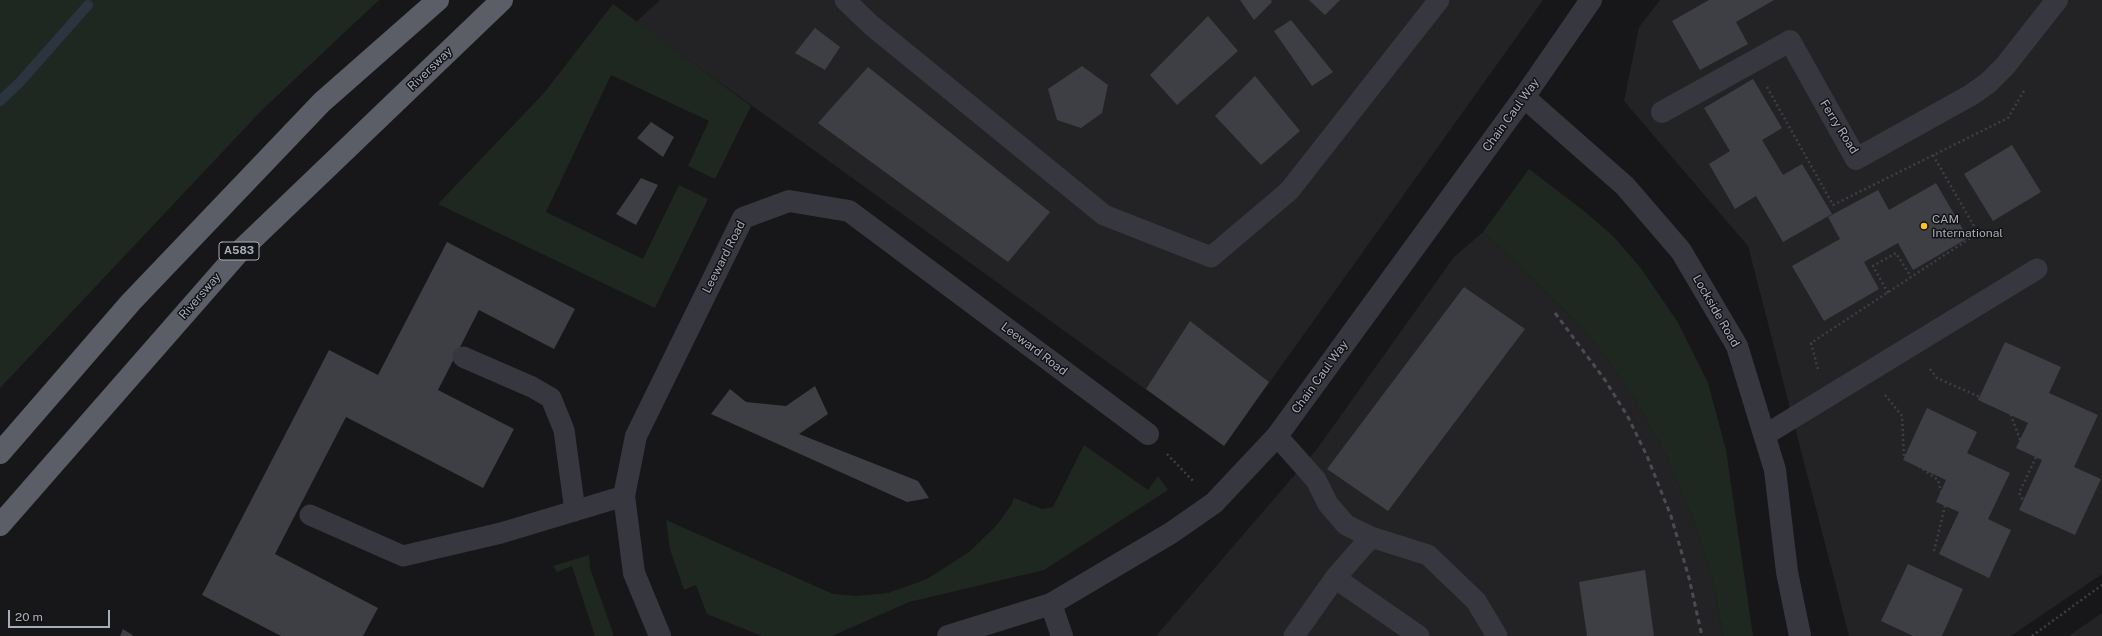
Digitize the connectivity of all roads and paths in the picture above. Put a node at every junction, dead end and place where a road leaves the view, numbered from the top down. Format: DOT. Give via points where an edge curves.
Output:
graph roads {
  1 [pos="438,0"];
  2 [pos="502,0"];
  3 [pos="845,0"];
  4 [pos="1439,0"];
  5 [pos="1591,0"];
  6 [pos="2057,0"];
  7 [pos="1524,97"];
  8 [pos="1662,112"];
  9 [pos="1933,155"];
  10 [pos="2037,269"];
  11 [pos="1911,278"];
  12 [pos="1888,293"];
  13 [pos="463,357"];
  14 [pos="1929,367"];
  15 [pos="1820,375"];
  16 [pos="1883,393"];
  17 [pos="1148,434"];
  18 [pos="1765,435"];
  19 [pos="1277,436"];
  20 [pos="0,453"];
  21 [pos="624,496"];
  22 [pos="2023,500"];
  23 [pos="1214,503"];
  24 [pos="575,511"];
  25 [pos="310,515"];
  26 [pos="0,525"];
  27 [pos="1371,537"];
  28 [pos="1934,551"];
  29 [pos="1335,578"];
  30 [pos="2102,585"];
  31 [pos="1051,604"];
  32 [pos="660,636"];
  33 [pos="948,636"];
  34 [pos="1062,636"];
  35 [pos="1294,636"];
  36 [pos="1419,636"];
  37 [pos="1497,636"];
  38 [pos="1800,636"];
  39 [pos="2032,636"];
  1 -- 20 [label="highway" via="322,102 131,302"];
  2 -- 26 [label="highway, Riversway / A583" via="239,252"];
  3 -- 4 [label="lane" via="870,26 1104,215 1211,257 1289,191"];
  5 -- 7 [label="street, Chain Caul Way"];
  6 -- 8 [label="street, Ferry Road" via="2005,66 1988,83 1971,95 1856,158 1790,41"];
  7 -- 18 [label="street, Lockside Road" via="1625,186 1681,251 1737,346"];
  7 -- 19 [label="street, Chain Caul Way"];
  9 -- 11 [label="path" via="1978,233"];
  10 -- 18 [label="lane"];
  11 -- 12 [label="path"];
  11 -- 12 [label="path" via="1896,253 1873,266"];
  12 -- 15 [label="path" via="1811,343"];
  13 -- 24 [label="lane" via="551,398 564,430"];
  14 -- 22 [label="path" via="1937,378 2009,410 2022,444 2038,453 2019,493"];
  16 -- 28 [label="path" via="1902,416 1904,456 1938,480 1945,506"];
  17 -- 21 [label="street, Leeward Road" via="849,211 789,201 743,218 636,436"];
  17 -- 23 [label="path"];
  18 -- 38 [label="street, Lockside Road" via="1775,470 1787,572"];
  19 -- 23 [label="street, Chain Caul Way"];
  19 -- 27 [label="lane" via="1316,480 1328,504 1346,525"];
  21 -- 24 [label="lane"];
  21 -- 32 [label="street, Leeward Road" via="634,572"];
  23 -- 31 [label="street, Chain Caul Way" via="1171,533"];
  24 -- 25 [label="lane" via="501,533 403,556"];
  27 -- 29 [label="lane"];
  27 -- 37 [label="lane" via="1428,555 1476,601"];
  29 -- 35 [label="lane"];
  29 -- 36 [label="lane"];
  30 -- 39 [label="path"];
  31 -- 33 [label="street, Chain Caul Way"];
  31 -- 34 [label="street"];
}
